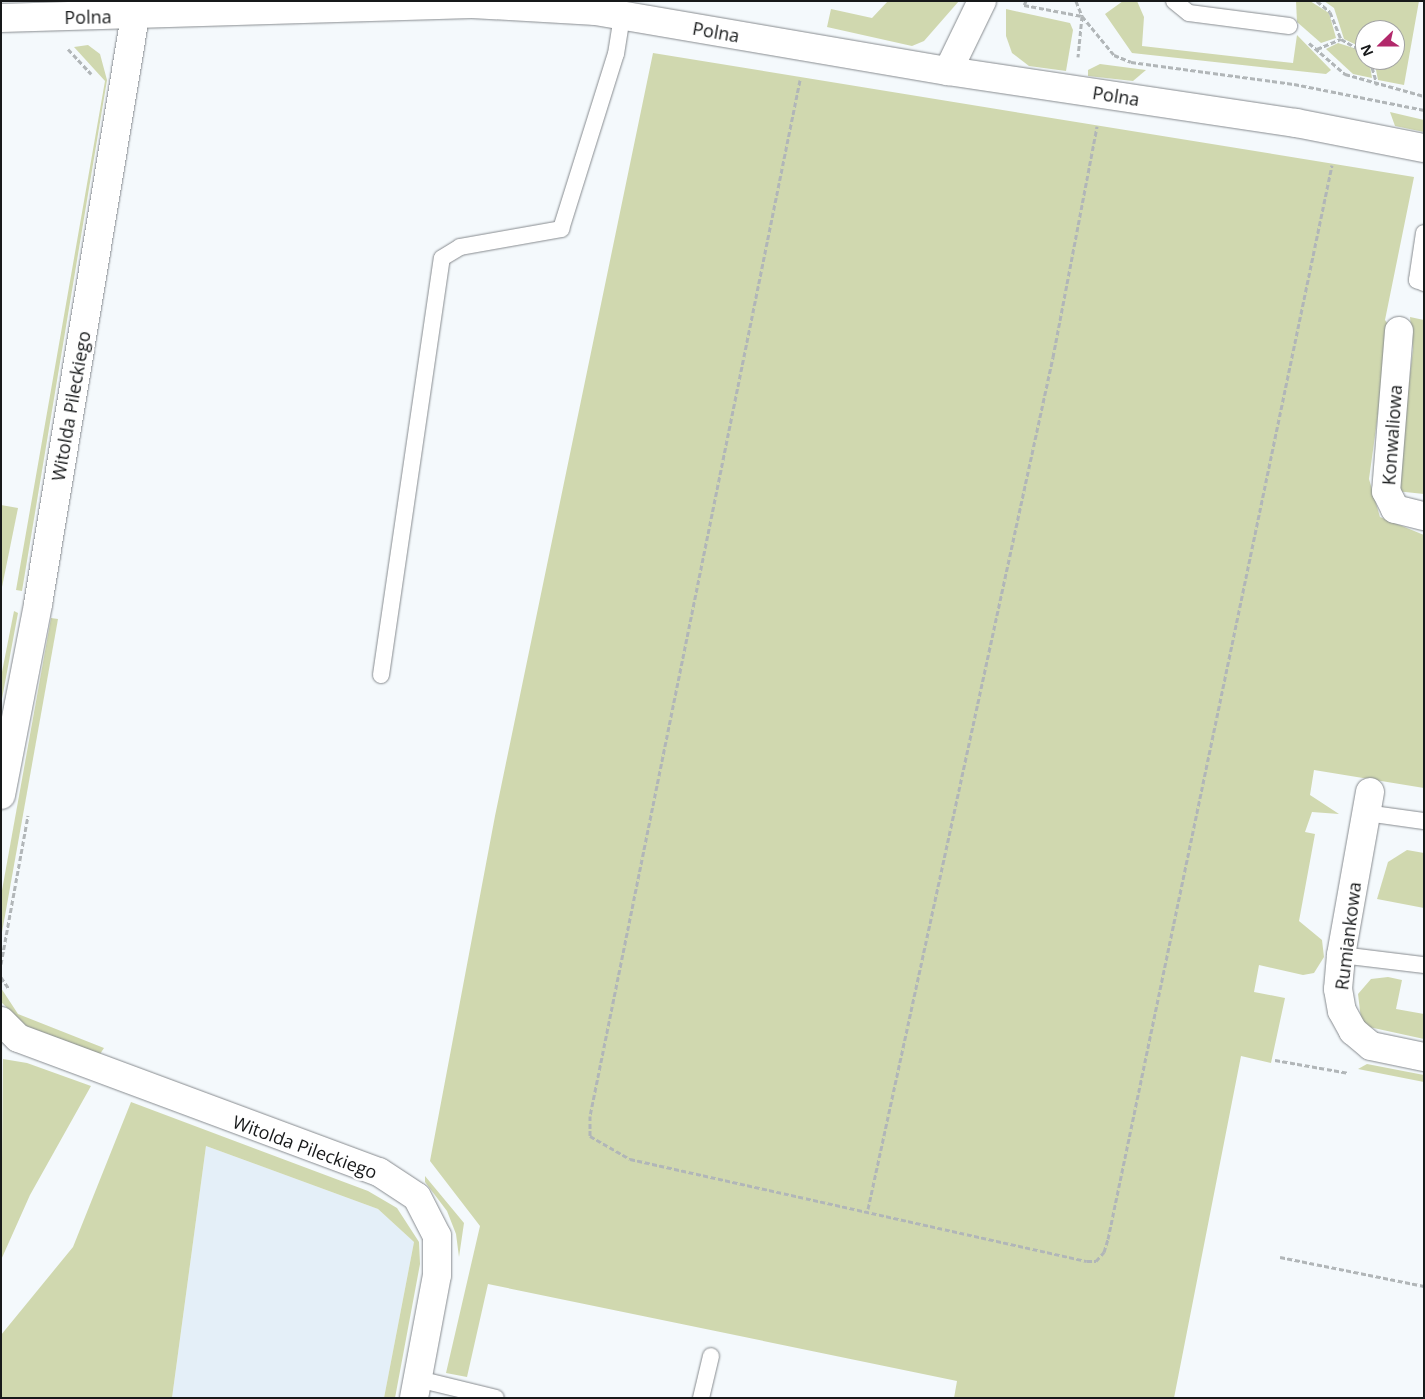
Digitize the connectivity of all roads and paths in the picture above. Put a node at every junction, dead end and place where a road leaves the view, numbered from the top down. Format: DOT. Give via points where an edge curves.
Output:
graph roads {
  1 [pos="982,1"];
  2 [pos="1026,1"];
  3 [pos="1174,1"];
  4 [pos="1317,1"];
  5 [pos="134,16"];
  6 [pos="622,17"];
  7 [pos="1,18"];
  8 [pos="1290,26"];
  9 [pos="1341,39"];
  10 [pos="72,42"];
  11 [pos="63,43"];
  12 [pos="1355,47"];
  13 [pos="807,48"];
  14 [pos="1317,50"];
  15 [pos="1373,70"];
  16 [pos="948,71"];
  17 [pos="1377,85"];
  18 [pos="1104,94"];
  19 [pos="1424,96"];
  20 [pos="1424,110"];
  21 [pos="1340,132"];
  22 [pos="1424,148"];
  23 [pos="1424,233"];
  24 [pos="1424,283"];
  25 [pos="1399,331"];
  26 [pos="1424,516"];
  27 [pos="381,676"];
  28 [pos="2,788"];
  29 [pos="1368,802"];
  30 [pos="1424,821"];
  31 [pos="1341,955"];
  32 [pos="1424,965"];
  33 [pos="1,1021"];
  34 [pos="1424,1057"];
  35 [pos="868,1209"];
  36 [pos="1280,1257"];
  37 [pos="1424,1286"];
  38 [pos="711,1356"];
  39 [pos="416,1389"];
  40 [pos="496,1398"];
  41 [pos="701,1398"];
  1 -- 16 [label="street"];
  2 -- 20 [label="path" via="1024,5 1082,16 1114,55 1131,62 1303,86"];
  3 -- 8 [label="lane" via="1189,13"];
  4 -- 9 [label="path" via="1330,12"];
  5 -- 6 [label="street, Polna" via="472,4 530,6"];
  5 -- 7 [label="street, Polna"];
  5 -- 28 [label="street, Witolda Pileckiego" via="41,585"];
  6 -- 13 [label="street, Polna"];
  6 -- 27 [label="lane" via="616,54 562,229 460,247 442,258"];
  8 -- 14 [label="path"];
  9 -- 12 [label="path"];
  9 -- 14 [label="path"];
  10 -- 11 [label="path"];
  13 -- 16 [label="street, Polna"];
  13 -- 35 [label="path" via="590,1116 590,1136 630,1159"];
  14 -- 17 [label="path" via="1345,74"];
  15 -- 17 [label="path"];
  16 -- 18 [label="street, Polna"];
  17 -- 19 [label="path"];
  18 -- 21 [label="street, Polna"];
  18 -- 35 [label="path" via="1053,357"];
  21 -- 22 [label="street, Polna"];
  21 -- 35 [label="path" via="1104,1252 1096,1261 1087,1261"];
  23 -- 24 [label="lane" via="1418,280"];
  25 -- 26 [label="street, Konwaliowa" via="1386,491 1395,509"];
  29 -- 30 [label="lane"];
  29 -- 31 [label="street, Rumiankowa"];
  31 -- 32 [label="lane"];
  31 -- 34 [label="street, Rumiankowa" via="1338,989 1342,1011 1354,1031 1371,1046"];
  33 -- 39 [label="street, Witolda Pileckiego" via="18,1038 379,1172 416,1197 437,1236 437,1275"];
  36 -- 37 [label="path"];
  38 -- 41 [label="lane"];
  39 -- 40 [label="lane"];
}
